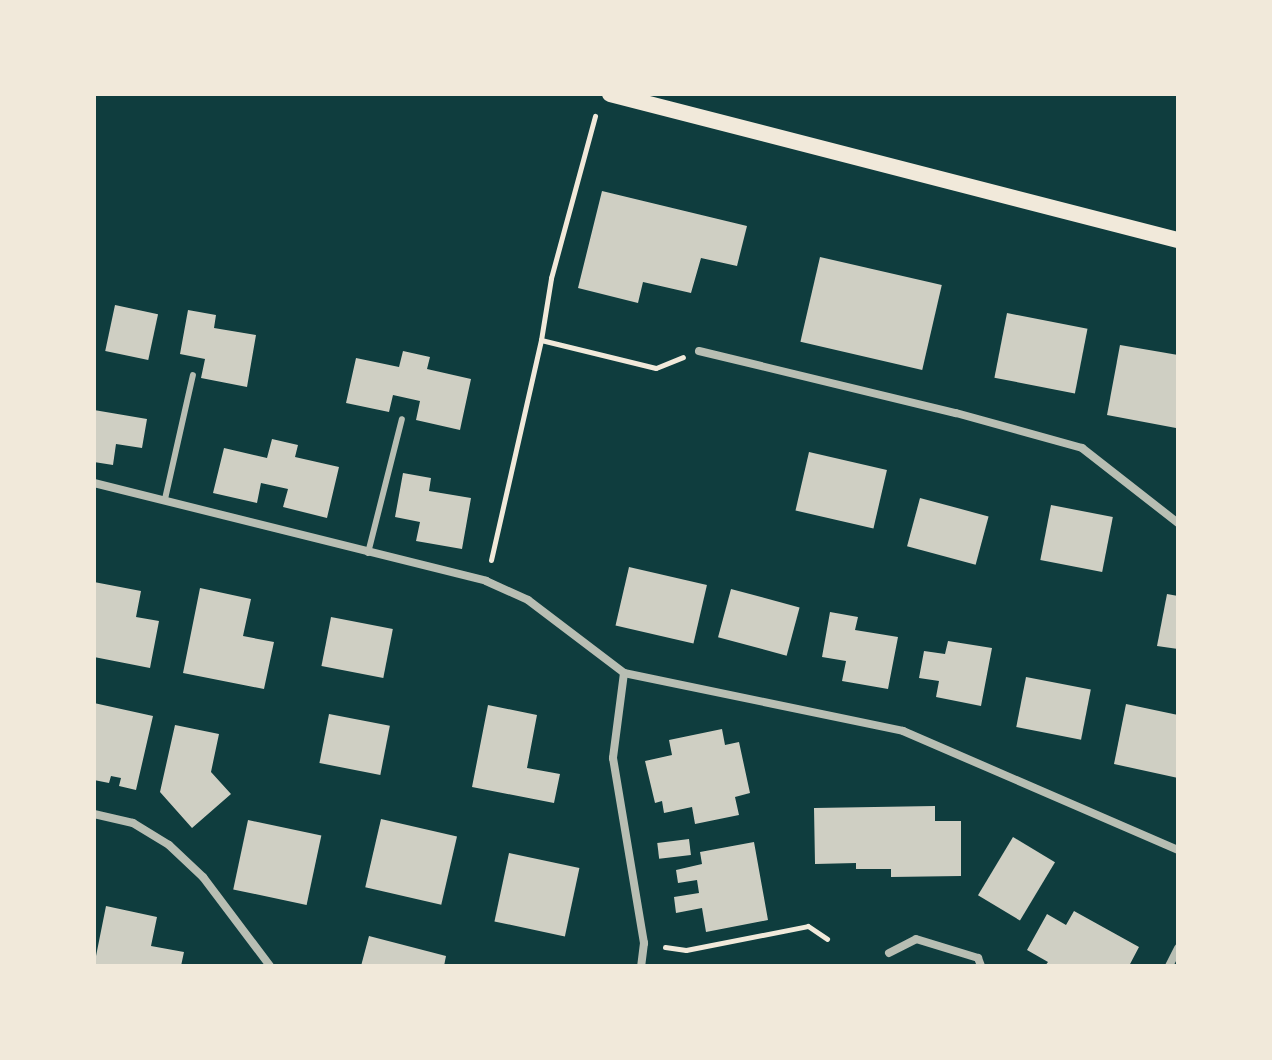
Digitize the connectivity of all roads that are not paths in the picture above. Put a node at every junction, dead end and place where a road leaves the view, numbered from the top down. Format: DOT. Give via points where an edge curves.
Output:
graph roads {
  1 [pos="610,94"];
  2 [pos="1178,240"];
  3 [pos="699,351"];
  4 [pos="193,375"];
  5 [pos="402,419"];
  6 [pos="94,483"];
  7 [pos="165,499"];
  8 [pos="1178,523"];
  9 [pos="368,553"];
  10 [pos="624,673"];
  11 [pos="94,814"];
  12 [pos="1178,850"];
  13 [pos="1178,948"];
  14 [pos="889,953"];
  15 [pos="270,966"];
  16 [pos="641,966"];
  17 [pos="981,966"];
  18 [pos="1169,966"];
  1 -- 2 [label="main road"];
  3 -- 8 [label="street" via="1082,448"];
  4 -- 7 [label="lane"];
  5 -- 9 [label="lane"];
  6 -- 7 [label="street"];
  7 -- 9 [label="street"];
  9 -- 10 [label="street" via="486,581 528,600"];
  10 -- 12 [label="street" via="903,731"];
  10 -- 16 [label="street" via="613,758 644,943"];
  11 -- 15 [label="street" via="133,823 169,845 203,877"];
  13 -- 18 [label="street"];
  14 -- 17 [label="street" via="916,939 978,958"];
}
